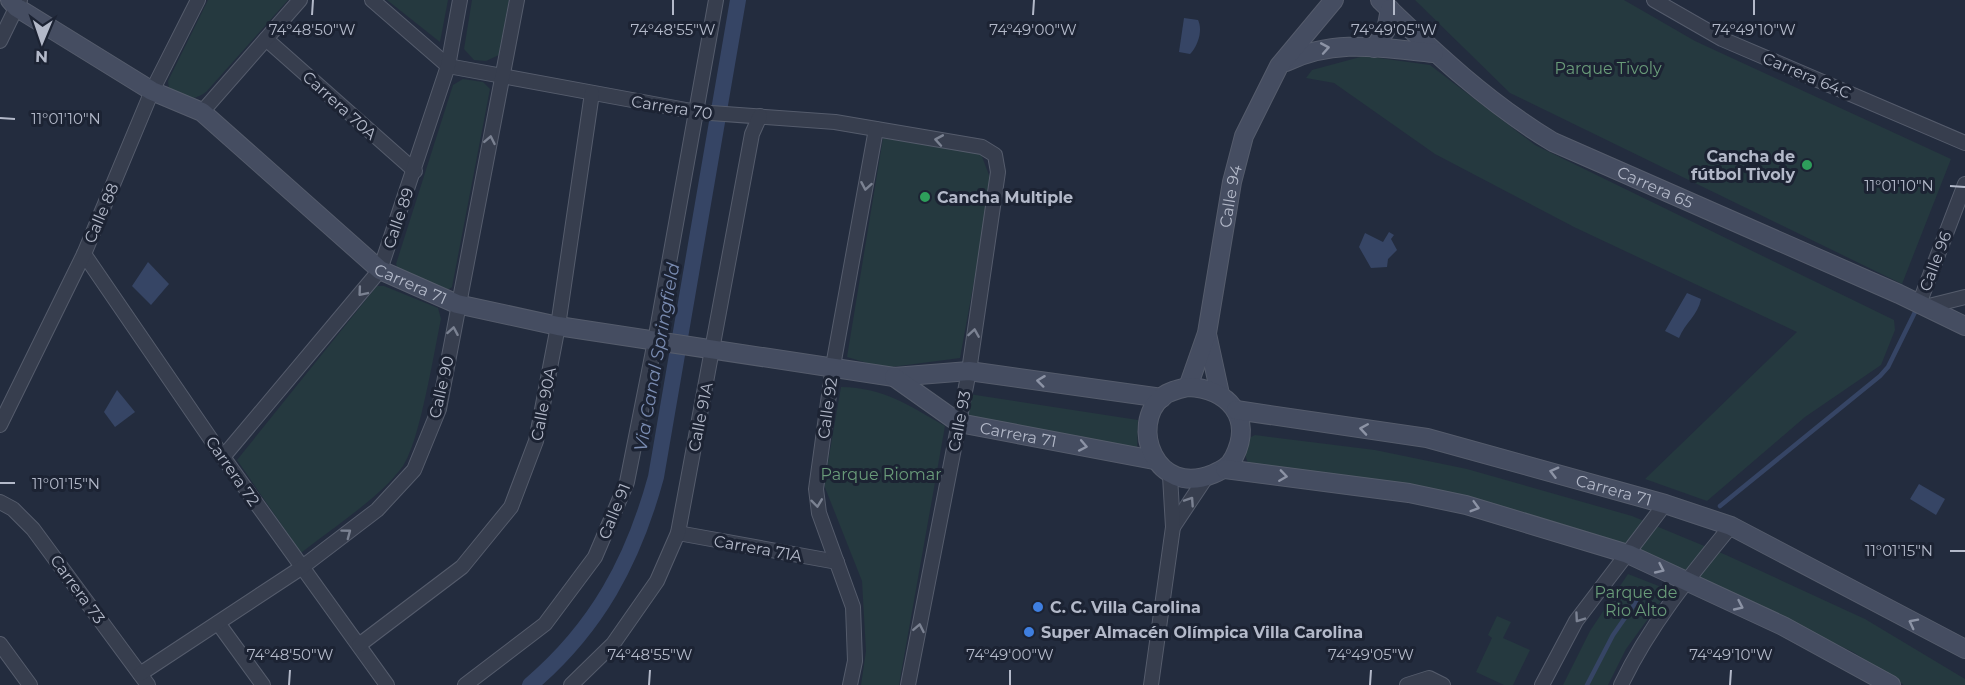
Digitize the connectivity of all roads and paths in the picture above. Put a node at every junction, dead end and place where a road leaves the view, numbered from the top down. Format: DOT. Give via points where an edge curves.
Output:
graph roads {
  1 [pos="198,0"];
  2 [pos="300,0"];
  3 [pos="372,0"];
  4 [pos="460,0"];
  5 [pos="517,0"];
  6 [pos="716,0"];
  7 [pos="1316,0"];
  8 [pos="1334,0"];
  9 [pos="1654,0"];
  10 [pos="16,2"];
  11 [pos="1385,5"];
  12 [pos="1313,25"];
  13 [pos="266,39"];
  14 [pos="0,40"];
  15 [pos="1374,48"];
  16 [pos="1434,53"];
  17 [pos="448,66"];
  18 [pos="1279,66"];
  19 [pos="502,78"];
  20 [pos="152,91"];
  21 [pos="592,93"];
  22 [pos="202,112"];
  23 [pos="697,112"];
  24 [pos="760,116"];
  25 [pos="876,129"];
  26 [pos="1965,142"];
  27 [pos="995,155"];
  28 [pos="415,171"];
  29 [pos="1965,184"];
  30 [pos="84,254"];
  31 [pos="380,270"];
  32 [pos="1965,297"];
  33 [pos="458,304"];
  34 [pos="1922,305"];
  35 [pos="558,326"];
  36 [pos="1965,326"];
  37 [pos="1207,333"];
  38 [pos="661,342"];
  39 [pos="705,349"];
  40 [pos="833,366"];
  41 [pos="969,371"];
  42 [pos="894,377"];
  43 [pos="1188,387"];
  44 [pos="1220,394"];
  45 [pos="1162,398"];
  46 [pos="1236,410"];
  47 [pos="958,423"];
  48 [pos="0,425"];
  49 [pos="223,458"];
  50 [pos="1154,460"];
  51 [pos="1225,469"];
  52 [pos="1170,476"];
  53 [pos="1207,476"];
  54 [pos="0,502"];
  55 [pos="1665,504"];
  56 [pos="1731,526"];
  57 [pos="1173,527"];
  58 [pos="678,533"];
  59 [pos="1628,554"];
  60 [pos="837,562"];
  61 [pos="301,568"];
  62 [pos="1686,581"];
  63 [pos="218,623"];
  64 [pos="0,644"];
  65 [pos="359,645"];
  66 [pos="1965,649"];
  67 [pos="144,679"];
  68 [pos="30,685"];
  69 [pos="263,685"];
  70 [pos="387,685"];
  71 [pos="465,685"];
  72 [pos="571,685"];
  73 [pos="850,685"];
  74 [pos="908,685"];
  75 [pos="1151,685"];
  76 [pos="1407,685"];
  77 [pos="1443,685"];
  78 [pos="1542,685"];
  79 [pos="1621,685"];
  80 [pos="1891,685"];
  1 -- 20 [label="street, Calle 88"];
  2 -- 13 [label="street"];
  3 -- 17 [label="street, Carrera 70"];
  4 -- 17 [label="street, Calle 89"];
  5 -- 19 [label="street, Calle 90"];
  6 -- 23 [label="street, Calle 91"];
  7 -- 12 [label="street"];
  8 -- 12 [label="street, Calle 94"];
  9 -- 26 [label="street, Carrera 64C" via="1722,39"];
  10 -- 14 [label="street"];
  10 -- 20 [label="street, Carrera 71"];
  11 -- 15 [label="street" via="1386,30"];
  11 -- 16 [label="street, Carrera 65"];
  12 -- 18 [label="street, Calle 94"];
  13 -- 22 [label="street"];
  13 -- 28 [label="street, Carrera 70A"];
  15 -- 16 [label="street"];
  18 -- 15 [label="street, one-way" via="1322,48"];
  16 -- 34 [label="street, Carrera 65" via="1519,122 1553,142"];
  17 -- 19 [label="street, Carrera 70"];
  17 -- 28 [label="street, Calle 89"];
  18 -- 37 [label="street, Calle 94" via="1244,136 1232,182"];
  19 -- 21 [label="street, Carrera 70"];
  33 -- 19 [label="street, Calle 90, one-way"];
  20 -- 22 [label="street, Carrera 71"];
  20 -- 30 [label="street, Calle 88"];
  21 -- 23 [label="street, Carrera 70"];
  21 -- 35 [label="street, Calle 90A"];
  22 -- 31 [label="street, Carrera 71"];
  23 -- 24 [label="street, Carrera 70"];
  23 -- 38 [label="street, Calle 91"];
  24 -- 25 [label="street, Carrera 70"];
  24 -- 39 [label="street, Calle 91A" via="752,134"];
  27 -- 25 [label="street, Carrera 70, one-way" via="982,147"];
  25 -- 40 [label="street, Calle 92, one-way"];
  41 -- 27 [label="street, Calle 93, one-way" via="998,172"];
  28 -- 31 [label="street, Calle 89"];
  29 -- 34 [label="street, Calle 96"];
  30 -- 48 [label="street, Calle 88"];
  30 -- 49 [label="street, Carrera 72"];
  31 -- 33 [label="street, Carrera 71"];
  31 -- 49 [label="street, Calle 89, one-way"];
  32 -- 34 [label="street"];
  33 -- 35 [label="street, Carrera 71"];
  61 -- 33 [label="street, Calle 90, one-way" via="377,510 414,470 439,409"];
  34 -- 36 [label="street, Carrera 65"];
  35 -- 38 [label="street, Carrera 71"];
  35 -- 65 [label="street, Calle 90A" via="536,441 511,507 462,567"];
  37 -- 43 [label="street, Calle 94"];
  37 -- 44 [label="street, Calle 94"];
  38 -- 39 [label="street, Carrera 71"];
  38 -- 71 [label="street, Calle 91" via="627,482 595,557 545,624"];
  39 -- 40 [label="street, Carrera 71"];
  39 -- 58 [label="street, Calle 91A"];
  40 -- 42 [label="street, Carrera 71"];
  40 -- 60 [label="street, Calle 92, one-way" via="816,489 819,513"];
  41 -- 42 [label="street, Carrera 71"];
  45 -- 41 [label="street, Carrera 71, one-way"];
  41 -- 47 [label="street, Calle 93"];
  42 -- 47 [label="street, Carrera 71"];
  43 -- 44 [label="street" via="1210,388"];
  43 -- 45 [label="street"];
  44 -- 46 [label="street"];
  45 -- 50 [label="street" via="1151,413 1149,429"];
  46 -- 51 [label="street" via="1240,420 1238,449"];
  55 -- 46 [label="street, Carrera 71, one-way" via="1427,438"];
  47 -- 50 [label="street, Carrera 71, one-way"];
  74 -- 47 [label="street, Calle 93, one-way"];
  49 -- 61 [label="street, Carrera 72"];
  50 -- 52 [label="street"];
  51 -- 53 [label="street"];
  51 -- 59 [label="street, one-way" via="1409,493 1466,505"];
  52 -- 53 [label="street"];
  52 -- 57 [label="street"];
  57 -- 53 [label="street, one-way"];
  54 -- 67 [label="street, Carrera 73" via="33,529"];
  55 -- 56 [label="street, Carrera 71"];
  55 -- 59 [label="street"];
  56 -- 62 [label="street"];
  66 -- 56 [label="street, Carrera 71, one-way"];
  57 -- 75 [label="street"];
  58 -- 60 [label="street, Carrera 71A"];
  58 -- 72 [label="street, Calle 91A" via="657,581 613,644"];
  59 -- 62 [label="street, one-way"];
  59 -- 78 [label="street, one-way" via="1576,621"];
  60 -- 73 [label="street, Calle 92" via="853,607 855,661"];
  61 -- 63 [label="street, Calle 90"];
  61 -- 65 [label="street, Carrera 72"];
  62 -- 79 [label="street" via="1639,647"];
  62 -- 80 [label="street, one-way" via="1782,626"];
  63 -- 67 [label="street, Calle 90"];
  63 -- 69 [label="street"];
  64 -- 68 [label="street"];
  65 -- 70 [label="street, Carrera 72"];
  76 -- 77 [label="street" via="1429,678"];
}
